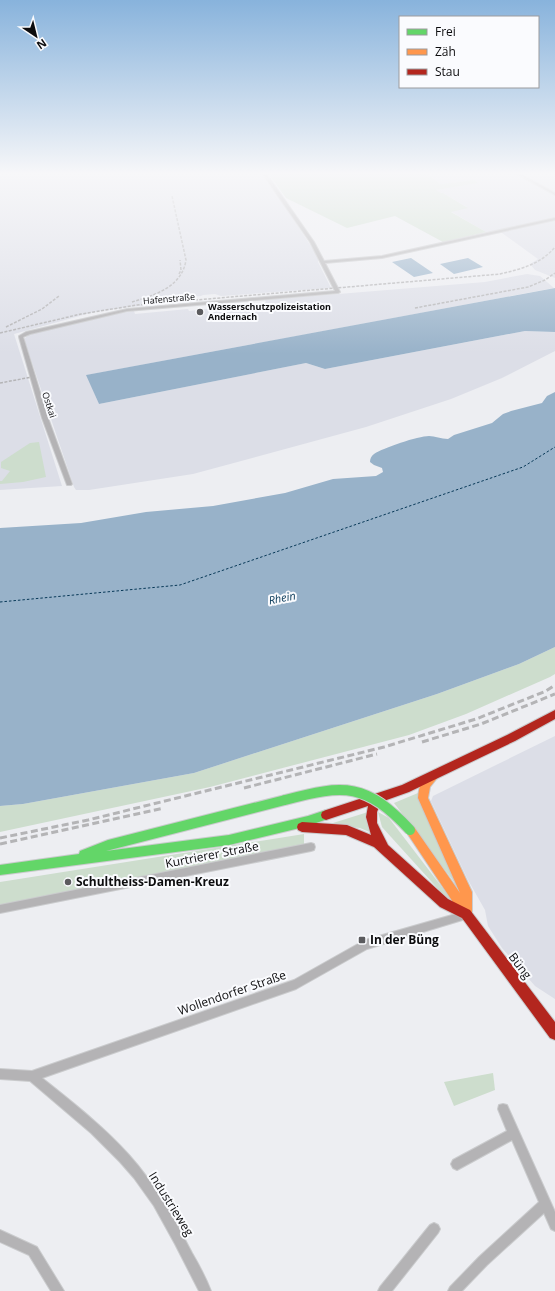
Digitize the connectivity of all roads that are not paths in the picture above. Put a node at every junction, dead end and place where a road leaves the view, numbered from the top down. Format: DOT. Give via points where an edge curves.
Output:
graph roads {
  1 [pos="305,233"];
  2 [pos="491,233"];
  3 [pos="322,262"];
  4 [pos="28,333"];
  5 [pos="70,484"];
  6 [pos="555,714"];
  7 [pos="435,775"];
  8 [pos="376,800"];
  9 [pos="283,828"];
  10 [pos="311,847"];
  11 [pos="386,848"];
  12 [pos="69,861"];
  13 [pos="0,870"];
  14 [pos="0,910"];
  15 [pos="466,914"];
  16 [pos="552,1023"];
  17 [pos="555,1033"];
  18 [pos="0,1074"];
  19 [pos="32,1076"];
  20 [pos="503,1109"];
  21 [pos="514,1133"];
  22 [pos="457,1164"];
  23 [pos="545,1204"];
  24 [pos="555,1226"];
  25 [pos="434,1229"];
  26 [pos="0,1236"];
  27 [pos="58,1291"];
  28 [pos="205,1291"];
  29 [pos="384,1291"];
  30 [pos="454,1291"];
  1 -- 3 [label="street"];
  2 -- 3 [label="street" via="382,257"];
  3 -- 4 [label="street, Hafenstraße" via="338,292 127,310"];
  4 -- 5 [label="street, Ostkai" via="21,337 21,340 45,418"];
  6 -- 7 [label="main road"];
  7 -- 8 [label="main road"];
  7 -- 15 [label="main road" via="425,785 423,798 466,892"];
  8 -- 9 [label="main road"];
  8 -- 11 [label="main road" via="372,808 371,823"];
  9 -- 11 [label="main road" via="322,827 346,830"];
  9 -- 12 [label="main road" via="229,840"];
  10 -- 14 [label="street, Kurtrierer Straße"];
  11 -- 15 [label="main road" via="444,903"];
  12 -- 13 [label="main road"];
  12 -- 15 [label="main road, Büng, bridge" via="108,845 305,794 330,789 356,791 389,806 410,830"];
  15 -- 16 [label="main road, Büng"];
  15 -- 19 [label="street, Wollendorfer Straße" via="365,945 296,984"];
  16 -- 17 [label="main road, Büng"];
  18 -- 19 [label="street, Wollendorfer Straße"];
  19 -- 28 [label="street, Industrieweg" via="114,1146 149,1189"];
  20 -- 21 [label="street"];
  21 -- 22 [label="street"];
  21 -- 23 [label="street"];
  23 -- 24 [label="street"];
  23 -- 30 [label="street"];
  25 -- 29 [label="street"];
  26 -- 27 [label="street" via="33,1251"];
}
